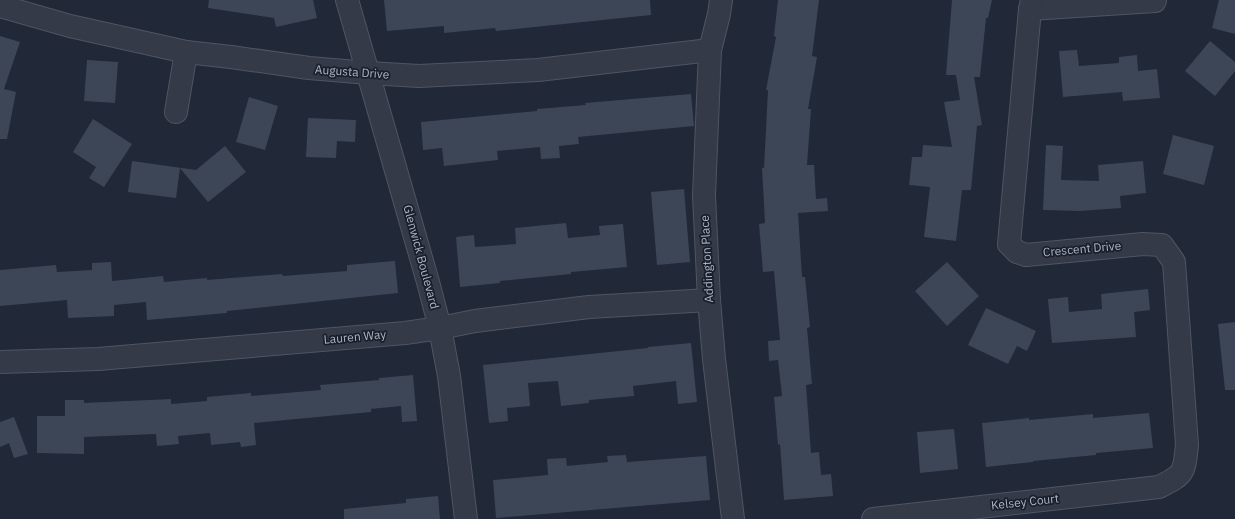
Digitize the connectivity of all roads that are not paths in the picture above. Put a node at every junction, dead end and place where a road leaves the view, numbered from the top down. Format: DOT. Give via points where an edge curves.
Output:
graph roads {
  1 [pos="347,0"];
  2 [pos="721,0"];
  3 [pos="1155,1"];
  4 [pos="1031,5"];
  5 [pos="0,6"];
  6 [pos="710,50"];
  7 [pos="186,52"];
  8 [pos="369,74"];
  9 [pos="176,112"];
  10 [pos="709,300"];
  11 [pos="440,328"];
  12 [pos="0,362"];
  13 [pos="1175,479"];
  14 [pos="466,519"];
  15 [pos="732,519"];
  16 [pos="873,519"];
  1 -- 8 [label="street, Glenwick Boulevard"];
  2 -- 6 [label="street, Addington Place"];
  3 -- 4 [label="street"];
  4 -- 13 [label="street, Crescent Drive" via="1008,244 1017,252 1026,255 1143,244 1162,245 1174,262 1187,446 1184,469"];
  5 -- 7 [label="street, Augusta Drive" via="70,26"];
  6 -- 8 [label="street, Augusta Drive" via="538,70 419,76"];
  6 -- 10 [label="street, Addington Place" via="704,194"];
  7 -- 8 [label="street, Augusta Drive"];
  7 -- 9 [label="street"];
  8 -- 11 [label="street, Glenwick Boulevard"];
  10 -- 11 [label="street, Lauren Way" via="589,307 475,321"];
  10 -- 15 [label="street, Addington Place"];
  11 -- 12 [label="street, Lauren Way" via="167,354"];
  11 -- 14 [label="street, Glenwick Boulevard" via="449,376"];
  13 -- 16 [label="street, Kelsey Court" via="1159,487 1141,490"];
}
